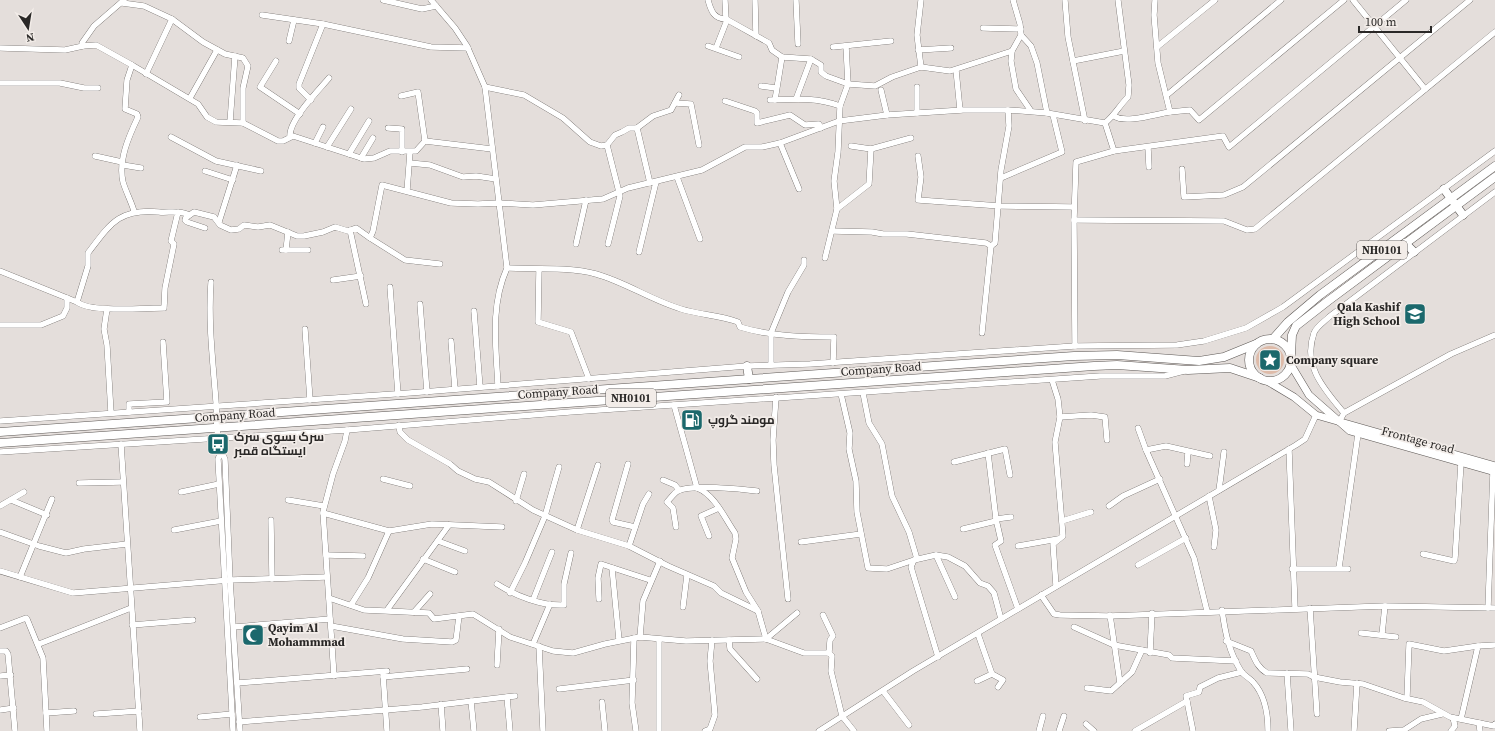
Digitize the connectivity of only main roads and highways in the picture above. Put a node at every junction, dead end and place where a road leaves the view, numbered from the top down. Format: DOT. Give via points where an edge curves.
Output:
graph roads {
  1 [pos="1495,166"];
  2 [pos="1495,177"];
  3 [pos="1444,189"];
  4 [pos="1453,202"];
  5 [pos="1463,215"];
  6 [pos="1405,244"];
  7 [pos="1414,252"];
  8 [pos="1273,339"];
  9 [pos="1256,344"];
  10 [pos="1290,354"];
  11 [pos="747,366"];
  12 [pos="1291,366"];
  13 [pos="749,379"];
  14 [pos="1263,380"];
  15 [pos="1339,422"];
  16 [pos="0,432"];
  17 [pos="0,443"];
  18 [pos="1494,470"];
  1 -- 4 [label="highway, NH0101"];
  2 -- 4 [label="highway, NH0101"];
  3 -- 4 [label="highway"];
  4 -- 5 [label="highway"];
  4 -- 6 [label="highway, NH0101"];
  4 -- 8 [label="highway, NH0101" via="1320,295 1288,322"];
  6 -- 7 [label="highway"];
  6 -- 10 [label="highway, NH0101" via="1296,326 1292,335"];
  8 -- 9 [label="highway, NH0101" via="1261,340"];
  8 -- 10 [label="highway" via="1284,344"];
  9 -- 13 [label="highway, Company Road / NH0101" via="1224,357 1199,361 1118,354"];
  9 -- 14 [label="highway" via="1250,352 1249,362 1252,372"];
  10 -- 12 [label="highway, NH0101"];
  11 -- 13 [label="highway"];
  12 -- 14 [label="highway" via="1283,376 1275,380"];
  12 -- 15 [label="main road" via="1309,395"];
  13 -- 16 [label="highway, Company Road / NH0101"];
  14 -- 15 [label="main road" via="1294,397 1316,415"];
  14 -- 17 [label="highway, Company Road / NH0101" via="1230,368 1188,370 1094,366"];
  15 -- 18 [label="main road"];
  15 -- 18 [label="main road, Frontage road" via="1358,434"];
}
